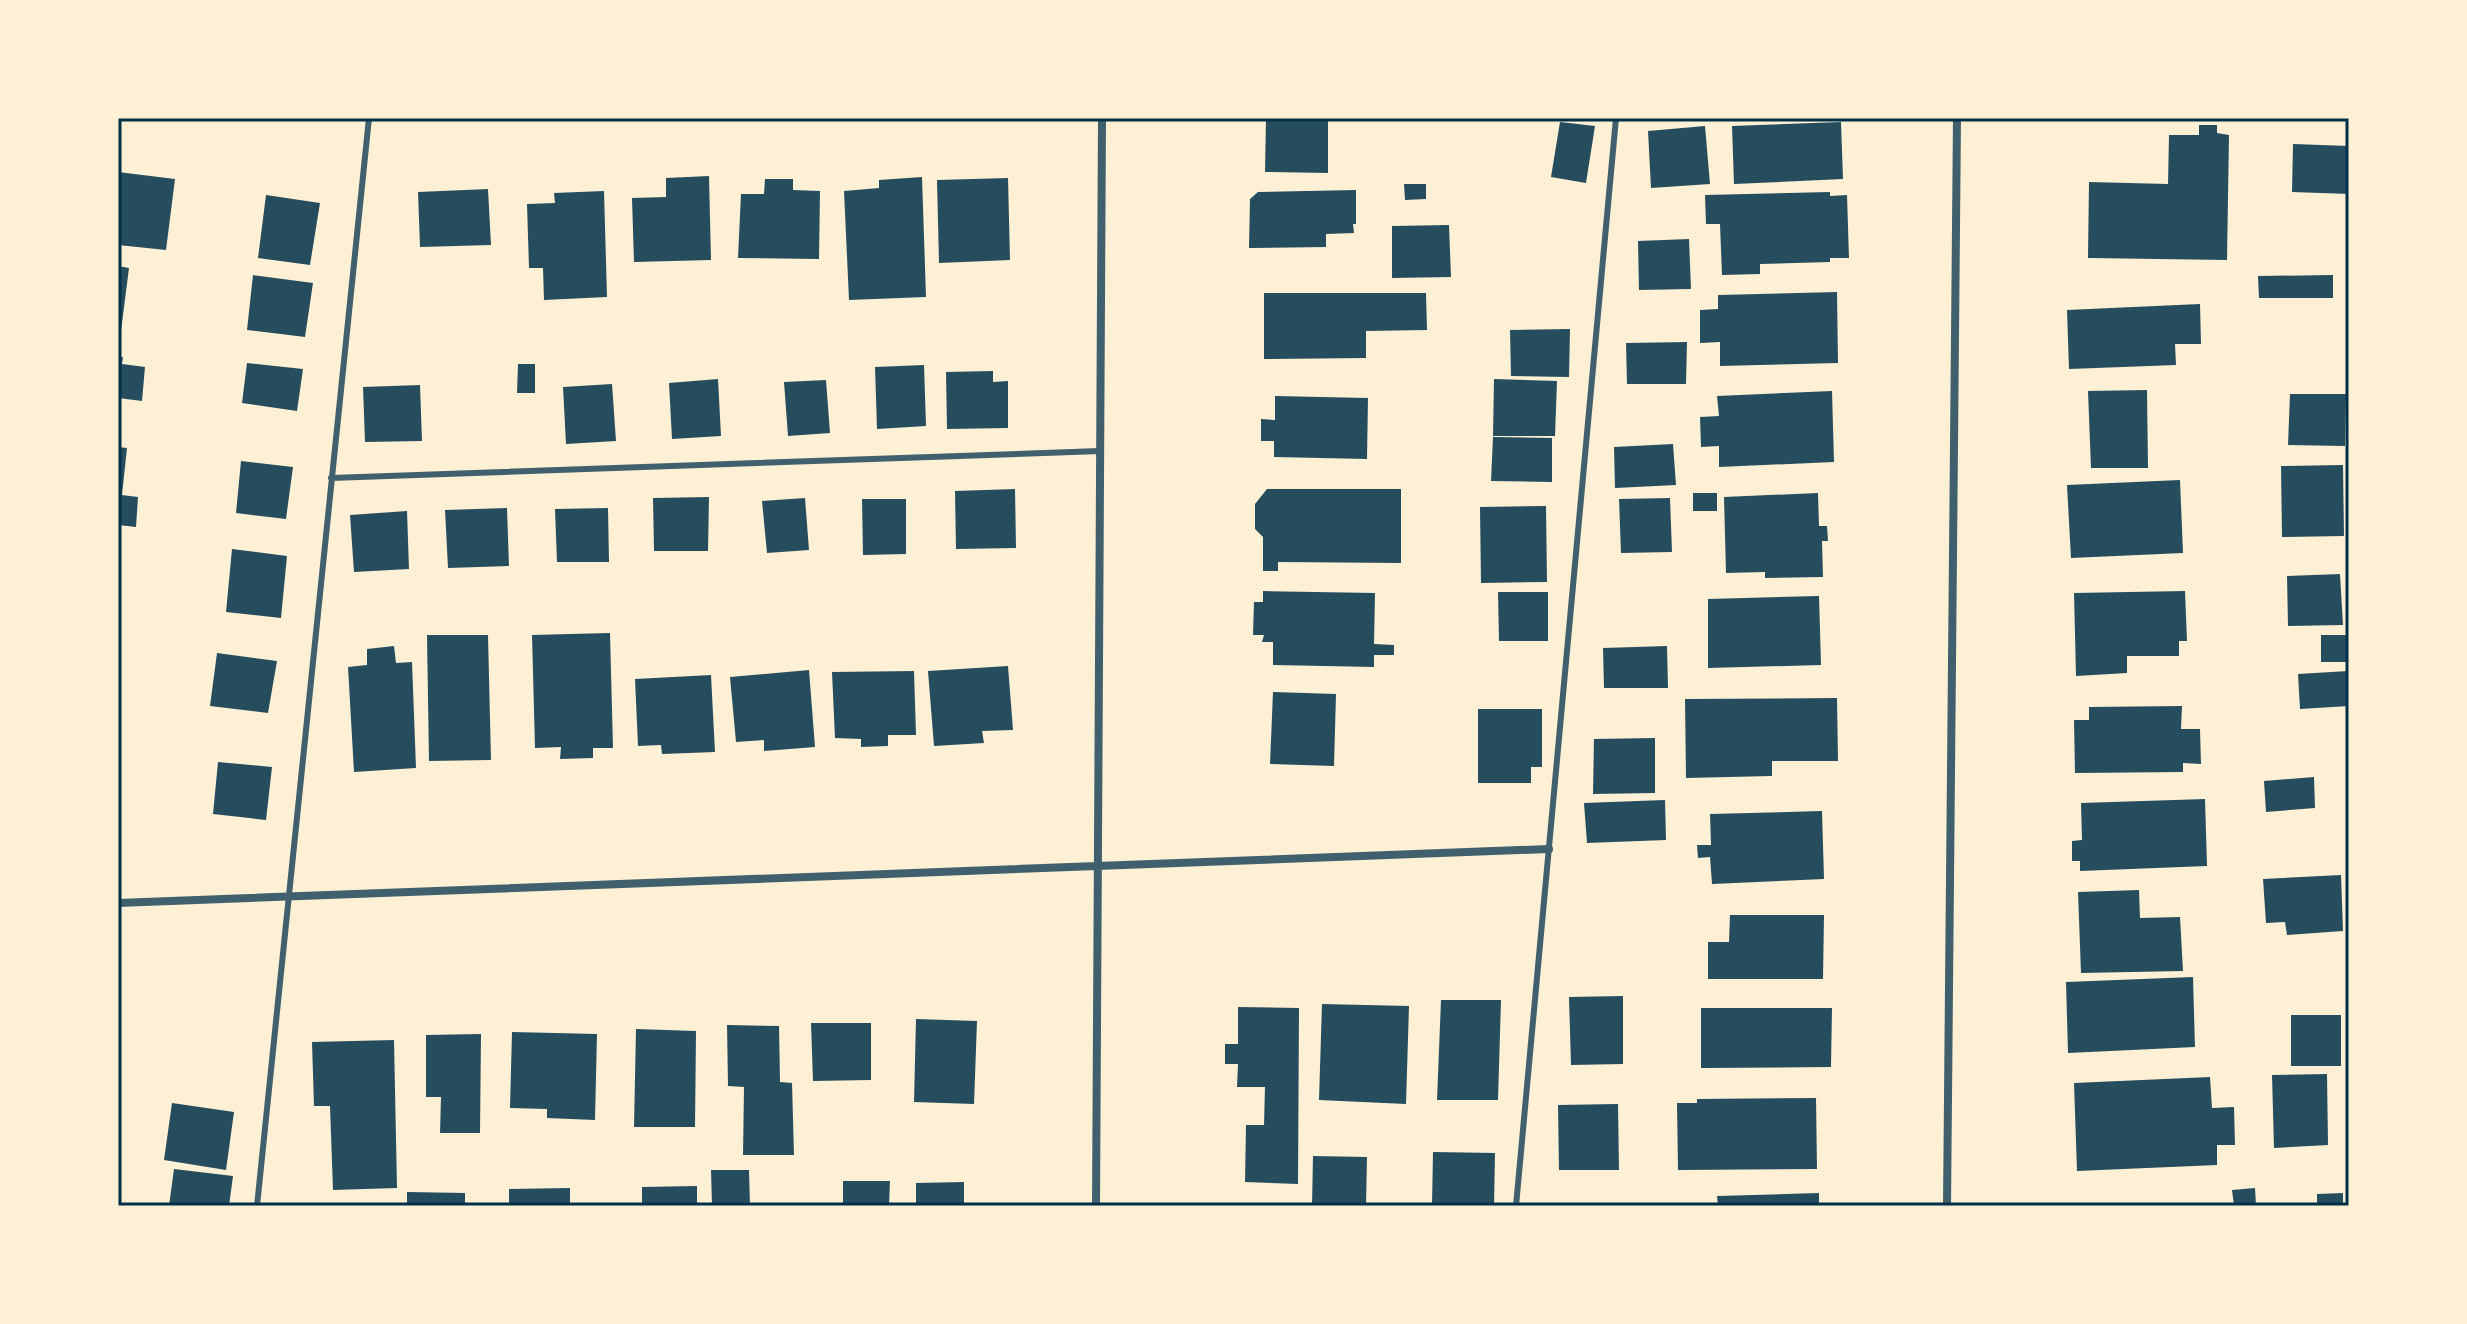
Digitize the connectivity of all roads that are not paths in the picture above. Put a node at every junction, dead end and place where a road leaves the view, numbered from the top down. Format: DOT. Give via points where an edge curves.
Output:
graph roads {
  1 [pos="369,118"];
  2 [pos="1102,118"];
  3 [pos="1616,118"];
  4 [pos="1957,118"];
  5 [pos="1100,451"];
  6 [pos="331,478"];
  7 [pos="1549,849"];
  8 [pos="1098,866"];
  9 [pos="288,898"];
  10 [pos="118,903"];
  11 [pos="257,1206"];
  12 [pos="1096,1206"];
  13 [pos="1516,1206"];
  14 [pos="1947,1206"];
  1 -- 6 [label="lane"];
  2 -- 5 [label="street"];
  3 -- 7 [label="lane"];
  4 -- 14 [label="street"];
  5 -- 6 [label="lane"];
  5 -- 8 [label="street"];
  6 -- 9 [label="lane"];
  7 -- 8 [label="street"];
  7 -- 13 [label="lane"];
  8 -- 9 [label="street"];
  8 -- 12 [label="street"];
  9 -- 10 [label="street"];
  9 -- 11 [label="lane"];
}
